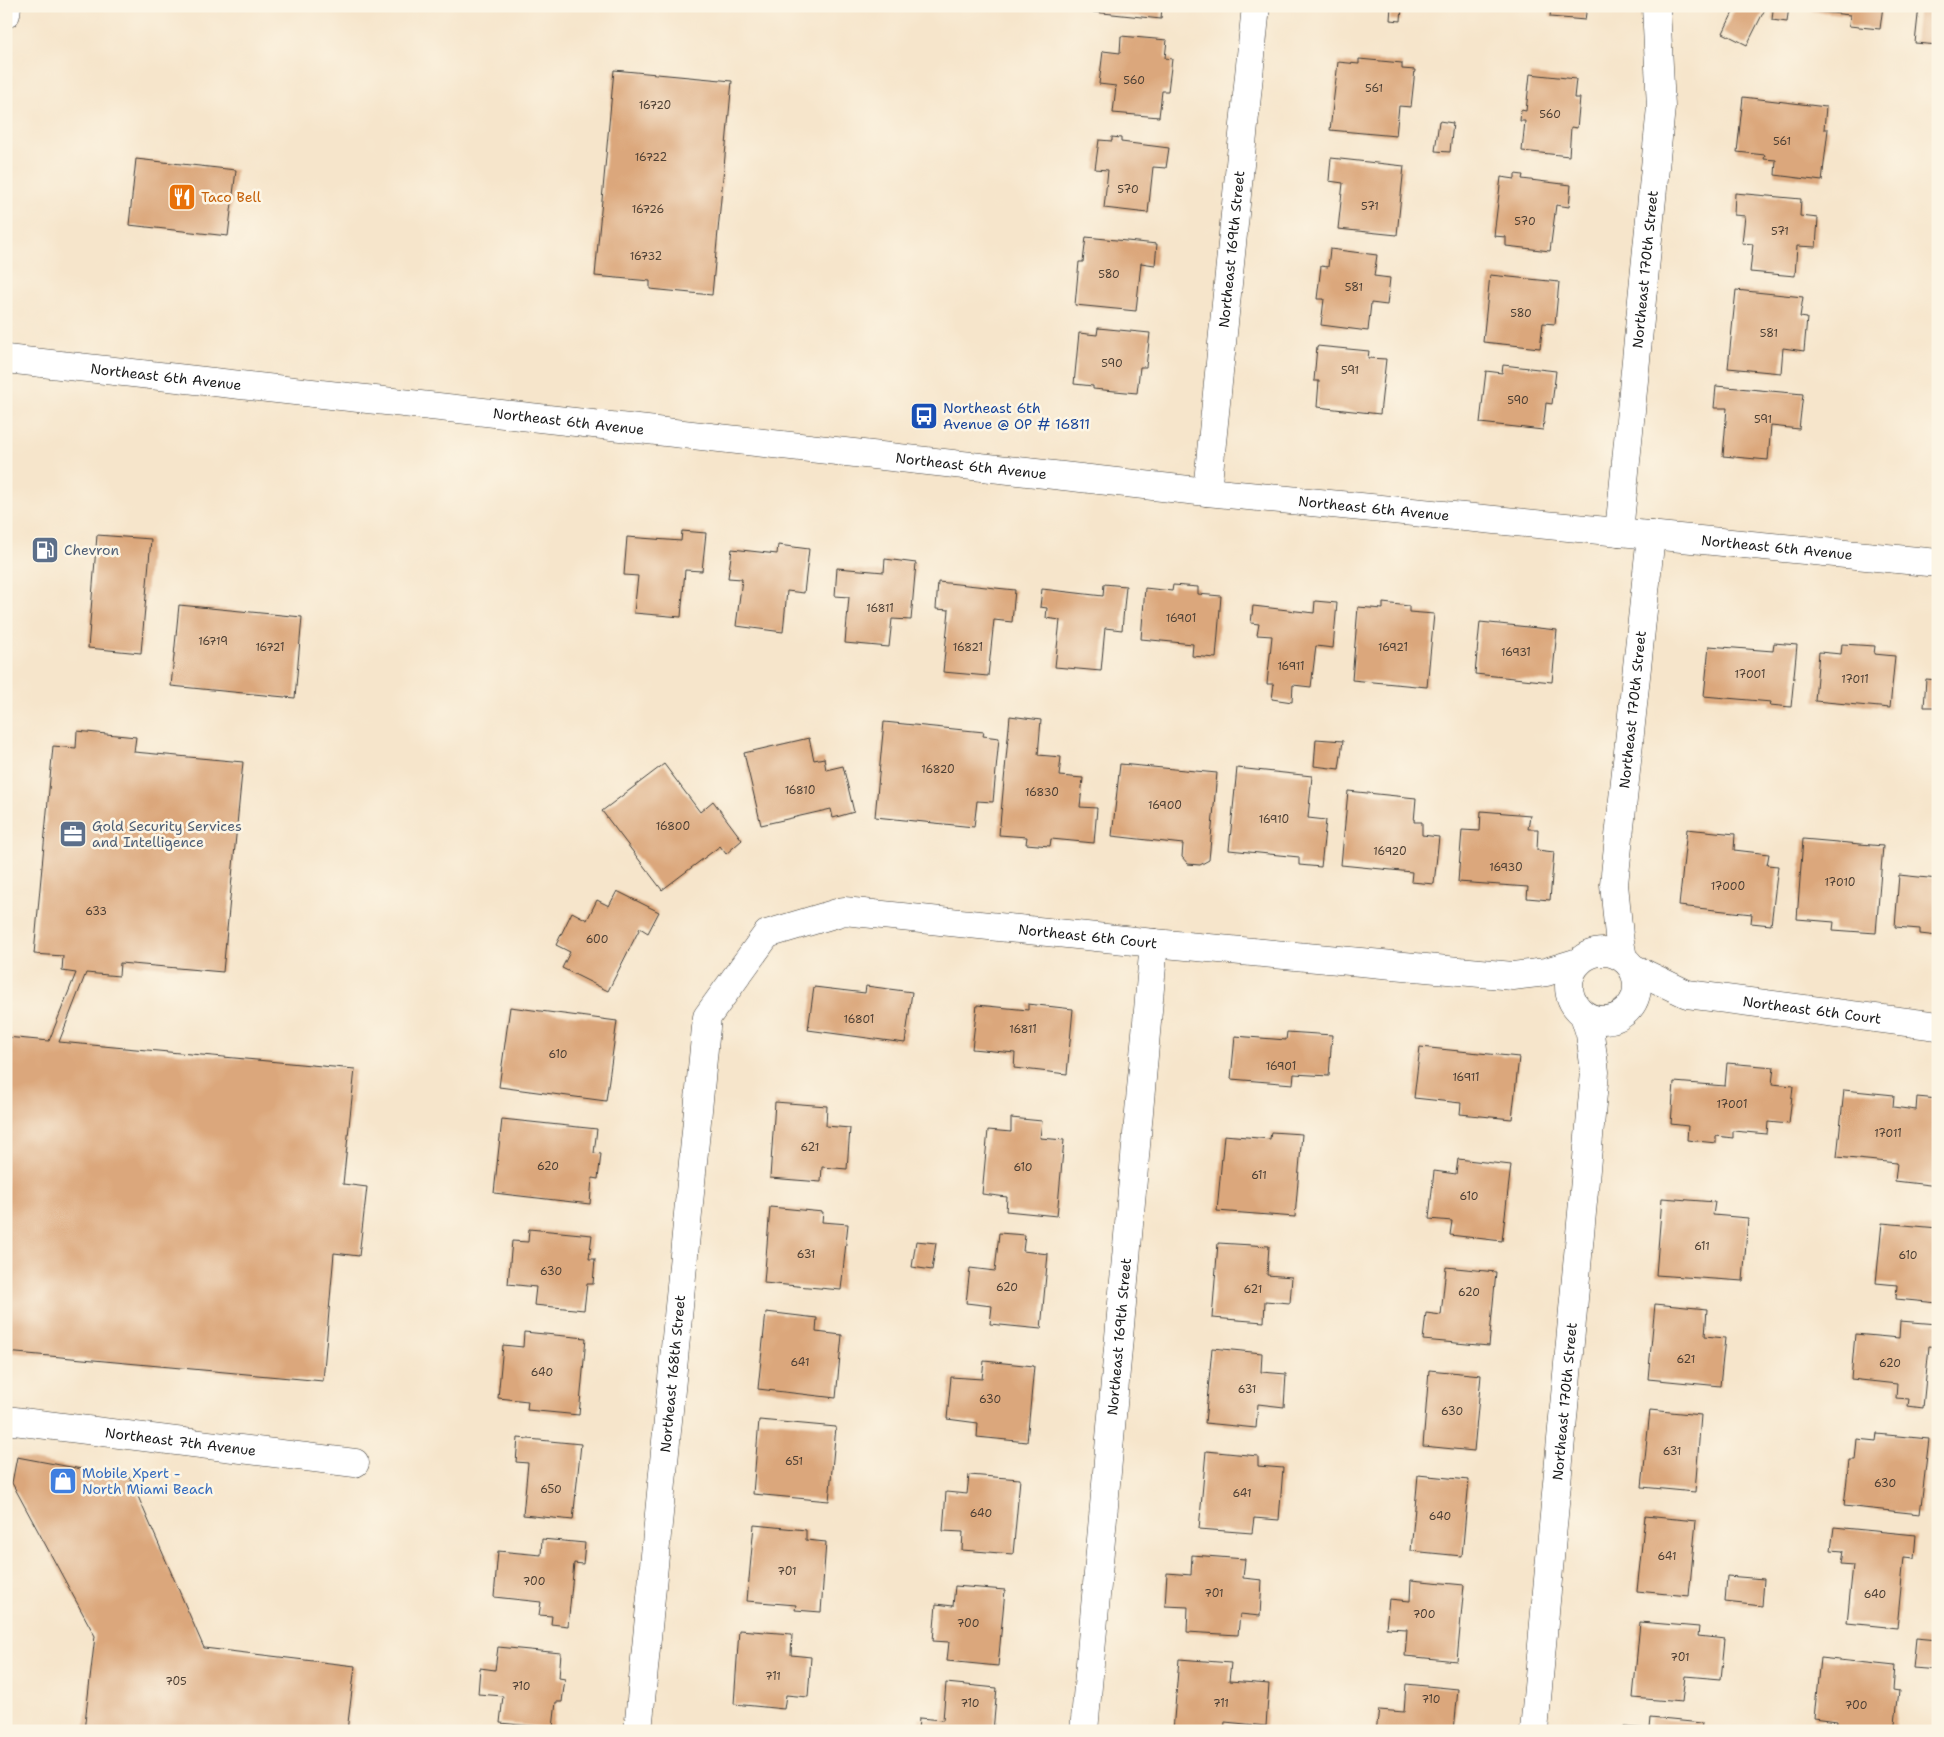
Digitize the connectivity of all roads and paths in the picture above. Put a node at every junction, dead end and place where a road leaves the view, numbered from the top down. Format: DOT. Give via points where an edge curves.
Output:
graph roads {
  1 [pos="7,6"];
  2 [pos="1256,6"];
  3 [pos="1656,6"];
  4 [pos="6,14"];
  5 [pos="6,360"];
  6 [pos="1207,492"];
  7 [pos="1619,532"];
  8 [pos="1650,535"];
  9 [pos="1938,563"];
  10 [pos="1614,884"];
  11 [pos="1154,943"];
  12 [pos="1584,958"];
  13 [pos="1628,963"];
  14 [pos="1513,976"];
  15 [pos="1687,994"];
  16 [pos="1578,1009"];
  17 [pos="1624,1013"];
  18 [pos="707,1016"];
  19 [pos="1938,1026"];
  20 [pos="1595,1072"];
  21 [pos="6,1420"];
  22 [pos="355,1463"];
  23 [pos="638,1731"];
  24 [pos="1084,1731"];
  25 [pos="1534,1731"];
  1 -- 4 [label="street"];
  2 -- 6 [label="street, Northeast 169th Street"];
  3 -- 7 [label="street, Northeast 170th Street" via="1661,107"];
  5 -- 6 [label="street, Northeast 6th Avenue"];
  6 -- 7 [label="street, Northeast 6th Avenue"];
  7 -- 8 [label="street, Northeast 6th Avenue"];
  8 -- 9 [label="street, Northeast 6th Avenue"];
  8 -- 10 [label="street, Northeast 170th Street"];
  10 -- 12 [label="street, Northeast 170th Street" via="1600,931"];
  10 -- 13 [label="street, Northeast 170th Street" via="1618,936"];
  11 -- 14 [label="street, Northeast 6th Court"];
  11 -- 18 [label="street, Northeast 6th Court" via="844,911 767,934"];
  11 -- 24 [label="street, Northeast 169th Street"];
  12 -- 13 [label="street" via="1607,952"];
  12 -- 14 [label="street, Northeast 6th Court" via="1546,972"];
  12 -- 16 [label="street" via="1569,980 1569,992"];
  13 -- 15 [label="street, Northeast 6th Court"];
  13 -- 17 [label="street" via="1638,988 1636,999"];
  14 -- 16 [label="street, Northeast 6th Court" via="1544,986"];
  15 -- 17 [label="street, Northeast 6th Court" via="1658,999"];
  15 -- 19 [label="street, Northeast 6th Court"];
  16 -- 17 [label="street" via="1600,1021"];
  16 -- 20 [label="street, Northeast 170th Street" via="1590,1034"];
  17 -- 20 [label="street, Northeast 170th Street"];
  18 -- 23 [label="street, Northeast 168th Street"];
  20 -- 25 [label="street, Northeast 170th Street"];
  21 -- 22 [label="street, Northeast 7th Avenue"];
}
